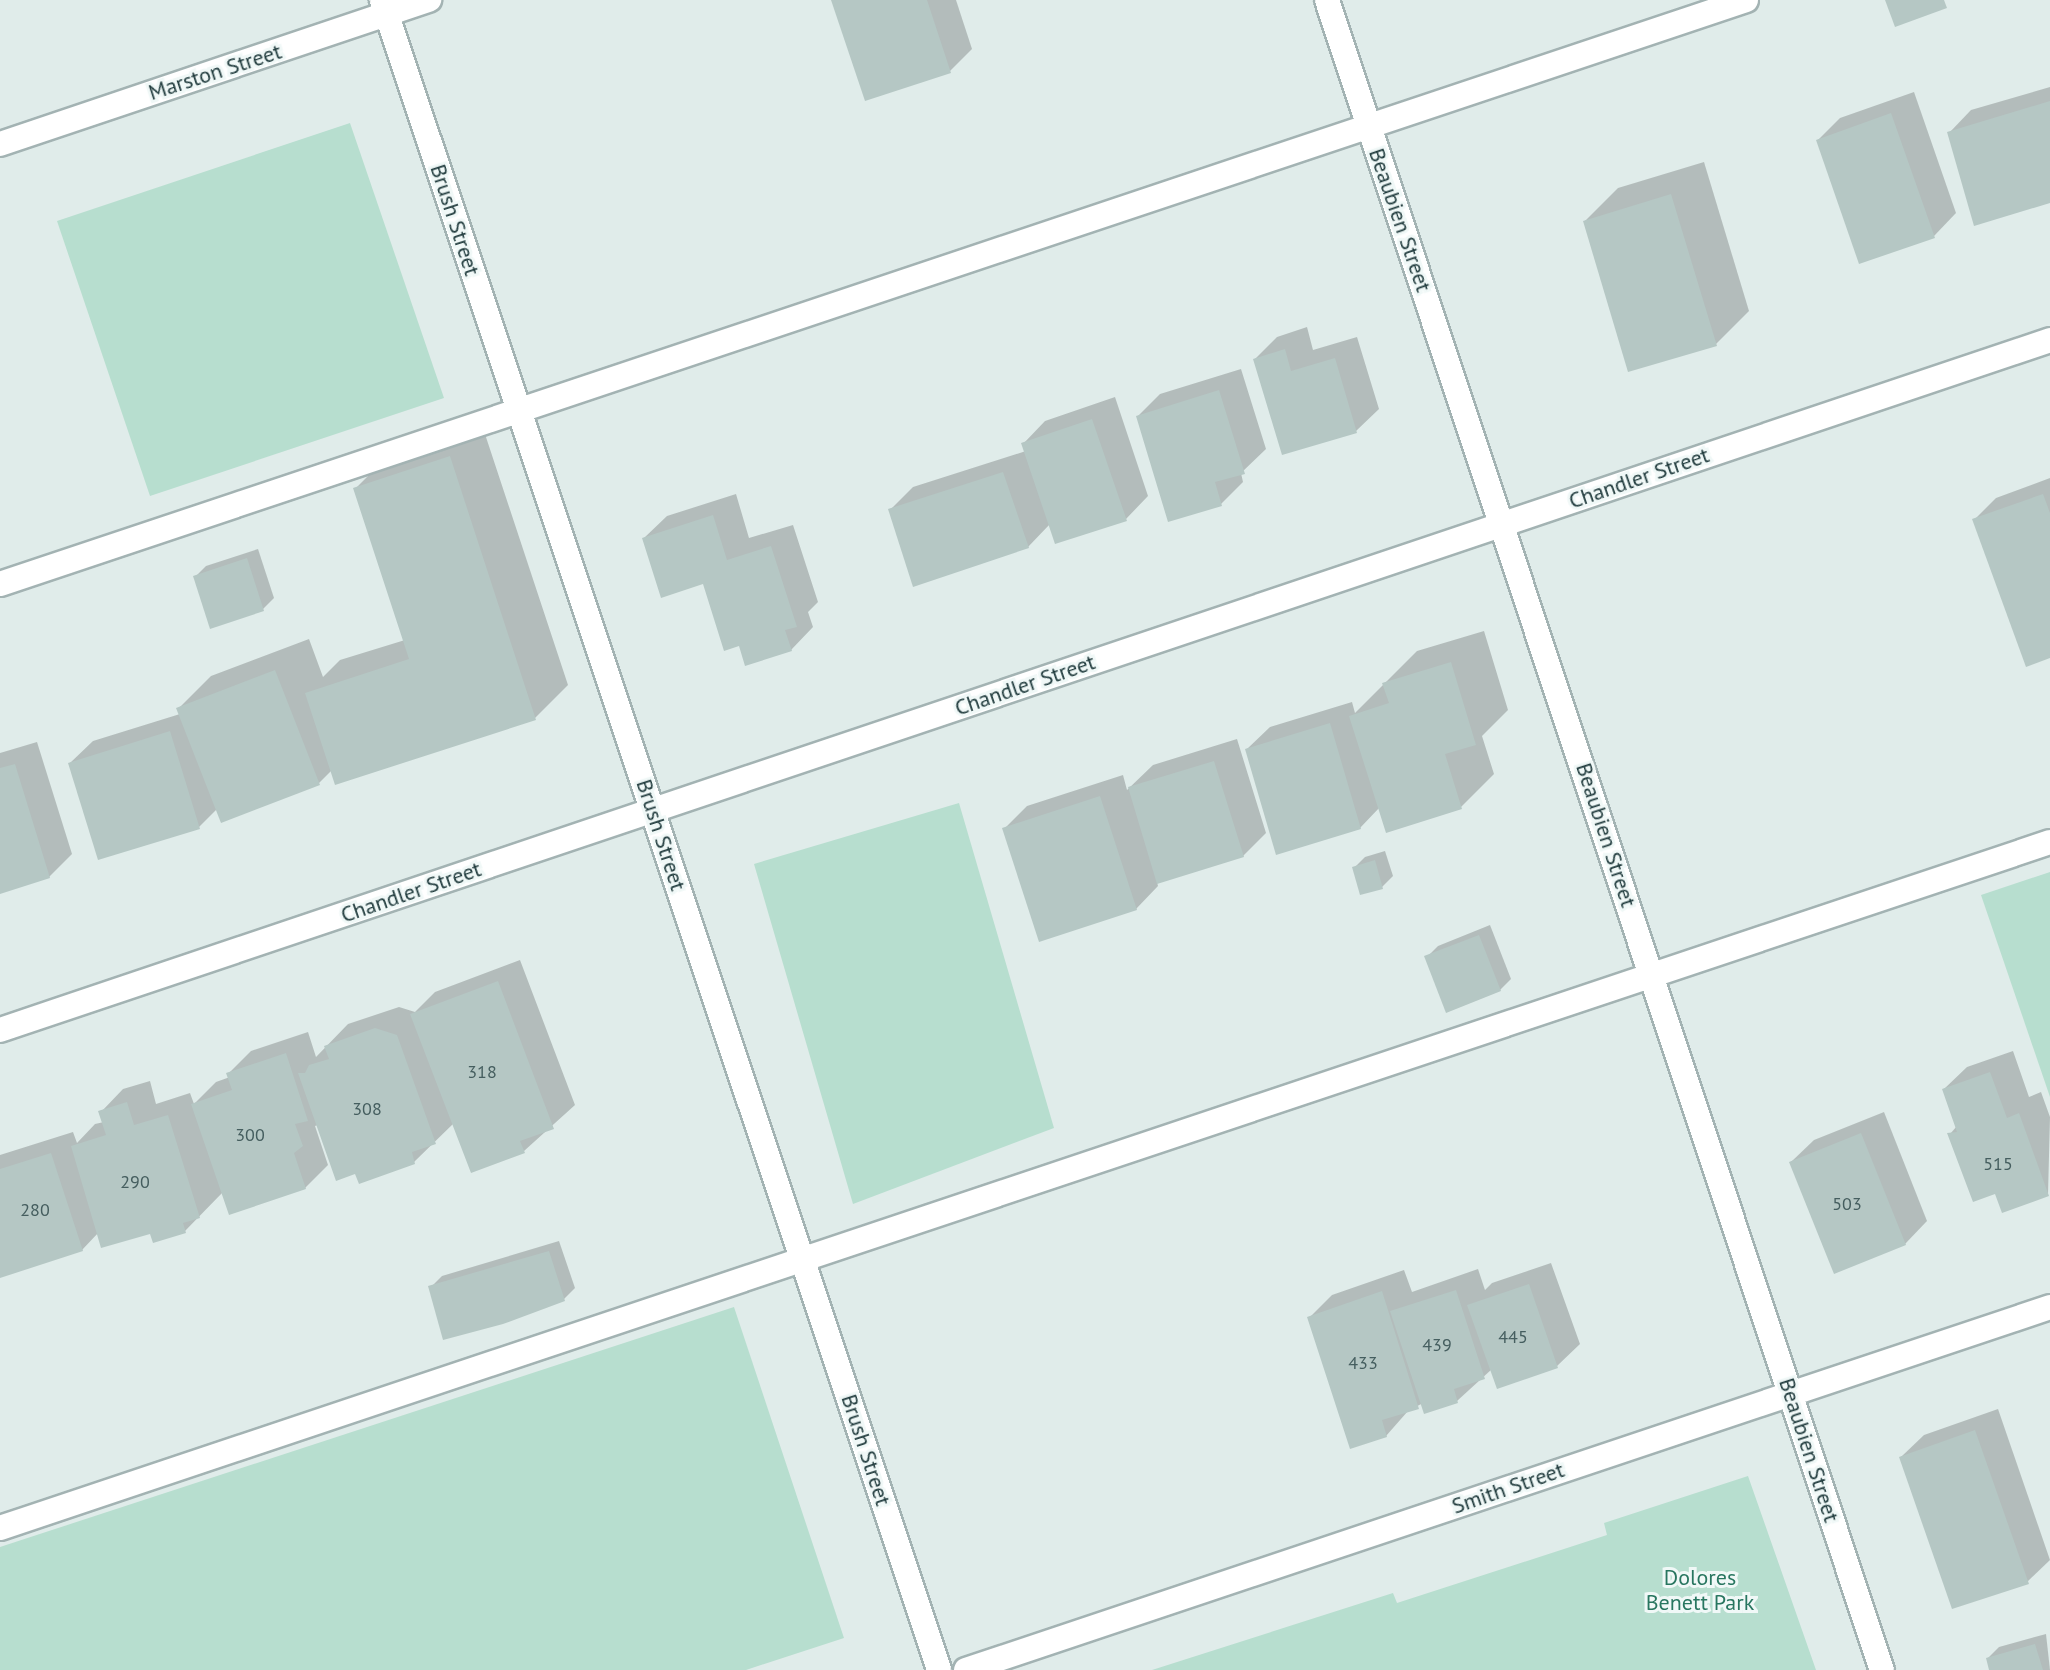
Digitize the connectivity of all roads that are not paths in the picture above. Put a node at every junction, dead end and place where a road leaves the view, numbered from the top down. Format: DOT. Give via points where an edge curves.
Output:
graph roads {
  1 [pos="429,0"];
  2 [pos="1327,0"];
  3 [pos="1746,0"];
  4 [pos="384,7"];
  5 [pos="1369,126"];
  6 [pos="0,144"];
  7 [pos="2050,340"];
  8 [pos="519,411"];
  9 [pos="1503,524"];
  10 [pos="0,584"];
  11 [pos="652,810"];
  12 [pos="2050,842"];
  13 [pos="1652,976"];
  14 [pos="0,1030"];
  15 [pos="802,1259"];
  16 [pos="2050,1307"];
  17 [pos="1791,1393"];
  18 [pos="0,1528"];
  19 [pos="939,1670"];
  20 [pos="966,1670"];
  21 [pos="1882,1670"];
  1 -- 4 [label="street, Marston Street"];
  2 -- 5 [label="street, Beaubien Street"];
  3 -- 5 [label="street"];
  4 -- 6 [label="street, Marston Street"];
  4 -- 8 [label="street, Brush Street"];
  5 -- 8 [label="street"];
  5 -- 9 [label="street, Beaubien Street"];
  7 -- 9 [label="street, Chandler Street"];
  8 -- 10 [label="street"];
  8 -- 11 [label="street, Brush Street"];
  9 -- 11 [label="street, Chandler Street"];
  9 -- 13 [label="street, Beaubien Street"];
  11 -- 14 [label="street, Chandler Street"];
  11 -- 15 [label="street, Brush Street"];
  12 -- 13 [label="street"];
  13 -- 15 [label="street"];
  13 -- 17 [label="street, Beaubien Street"];
  15 -- 18 [label="street"];
  15 -- 19 [label="street, Brush Street"];
  16 -- 17 [label="street, Smith Street"];
  17 -- 20 [label="street, Smith Street"];
  17 -- 21 [label="street, Beaubien Street"];
}
